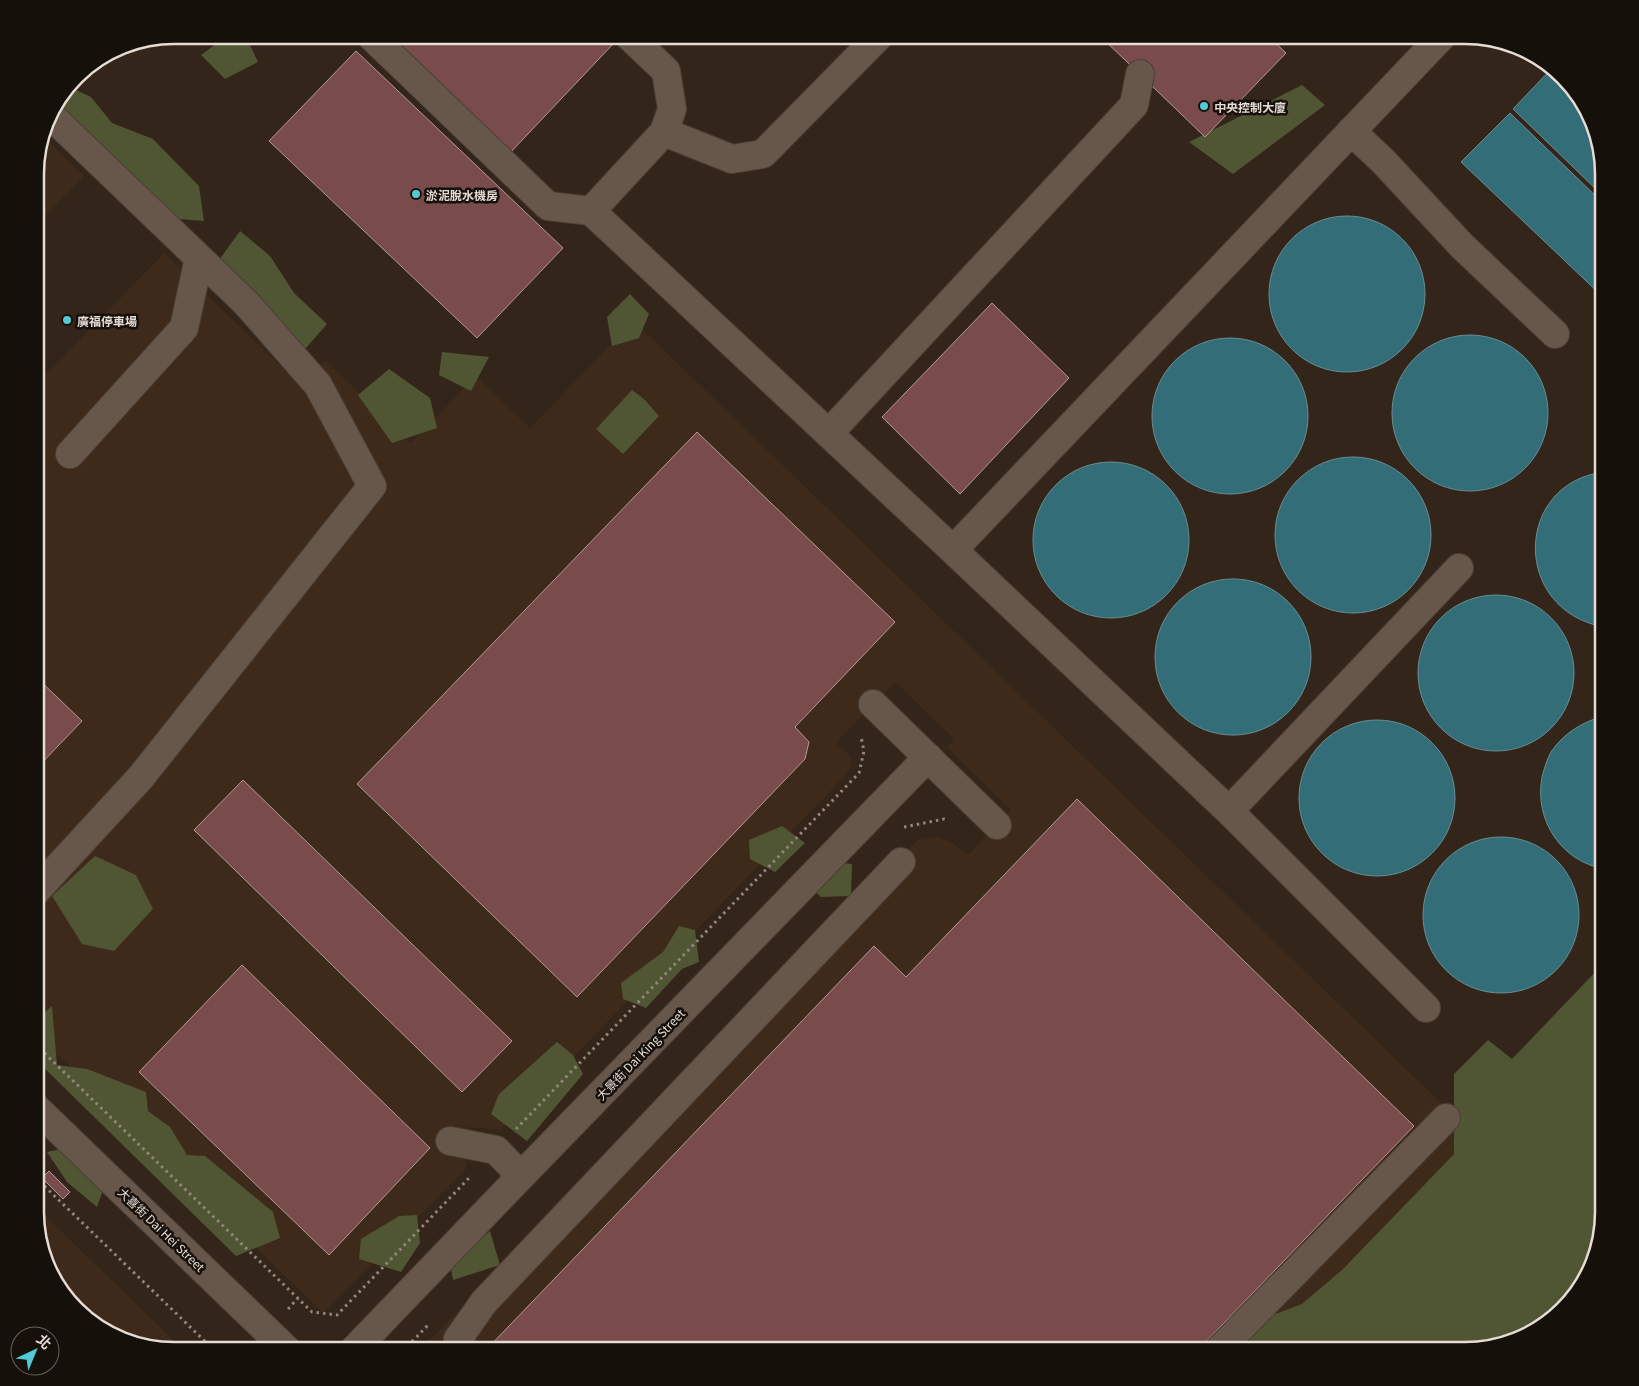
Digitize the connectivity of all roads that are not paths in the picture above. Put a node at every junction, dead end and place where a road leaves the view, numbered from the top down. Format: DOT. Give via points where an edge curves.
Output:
graph roads {
  1 [pos="379,44"];
  2 [pos="638,44"];
  3 [pos="871,44"];
  4 [pos="1434,44"];
  5 [pos="1140,74"];
  6 [pos="56,120"];
  7 [pos="664,132"];
  8 [pos="1351,132"];
  9 [pos="591,211"];
  10 [pos="199,258"];
  11 [pos="1556,334"];
  12 [pos="829,433"];
  13 [pos="70,454"];
  14 [pos="954,550"];
  15 [pos="1459,568"];
  16 [pos="873,704"];
  17 [pos="928,757"];
  18 [pos="1229,811"];
  19 [pos="997,825"];
  20 [pos="901,862"];
  21 [pos="44,882"];
  22 [pos="1426,1008"];
  23 [pos="44,1117"];
  24 [pos="1446,1118"];
  25 [pos="450,1141"];
  26 [pos="522,1176"];
  27 [pos="279,1342"];
  28 [pos="363,1342"];
  29 [pos="459,1342"];
  30 [pos="1227,1342"];
  1 -- 9 [label="street" via="548,206"];
  2 -- 7 [label="street" via="666,71 672,109"];
  3 -- 7 [label="street" via="763,154 732,159"];
  4 -- 8 [label="street"];
  5 -- 12 [label="street" via="1134,105"];
  6 -- 10 [label="street"];
  7 -- 9 [label="street"];
  8 -- 11 [label="street" via="1383,161 1462,246"];
  8 -- 14 [label="street"];
  9 -- 12 [label="street"];
  10 -- 13 [label="street" via="184,328"];
  10 -- 21 [label="street" via="246,303 318,385 372,486 141,777"];
  12 -- 14 [label="street"];
  14 -- 18 [label="street"];
  15 -- 18 [label="street"];
  16 -- 17 [label="street"];
  17 -- 19 [label="street"];
  17 -- 26 [label="street, 大景街 Dai King Street"];
  18 -- 22 [label="street"];
  20 -- 29 [label="street" via="484,1302"];
  23 -- 27 [label="street, 大喜街 Dai Hei Street"];
  24 -- 30 [label="street"];
  25 -- 26 [label="street" via="496,1150"];
  26 -- 28 [label="street, 大景街 Dai King Street"];
}
